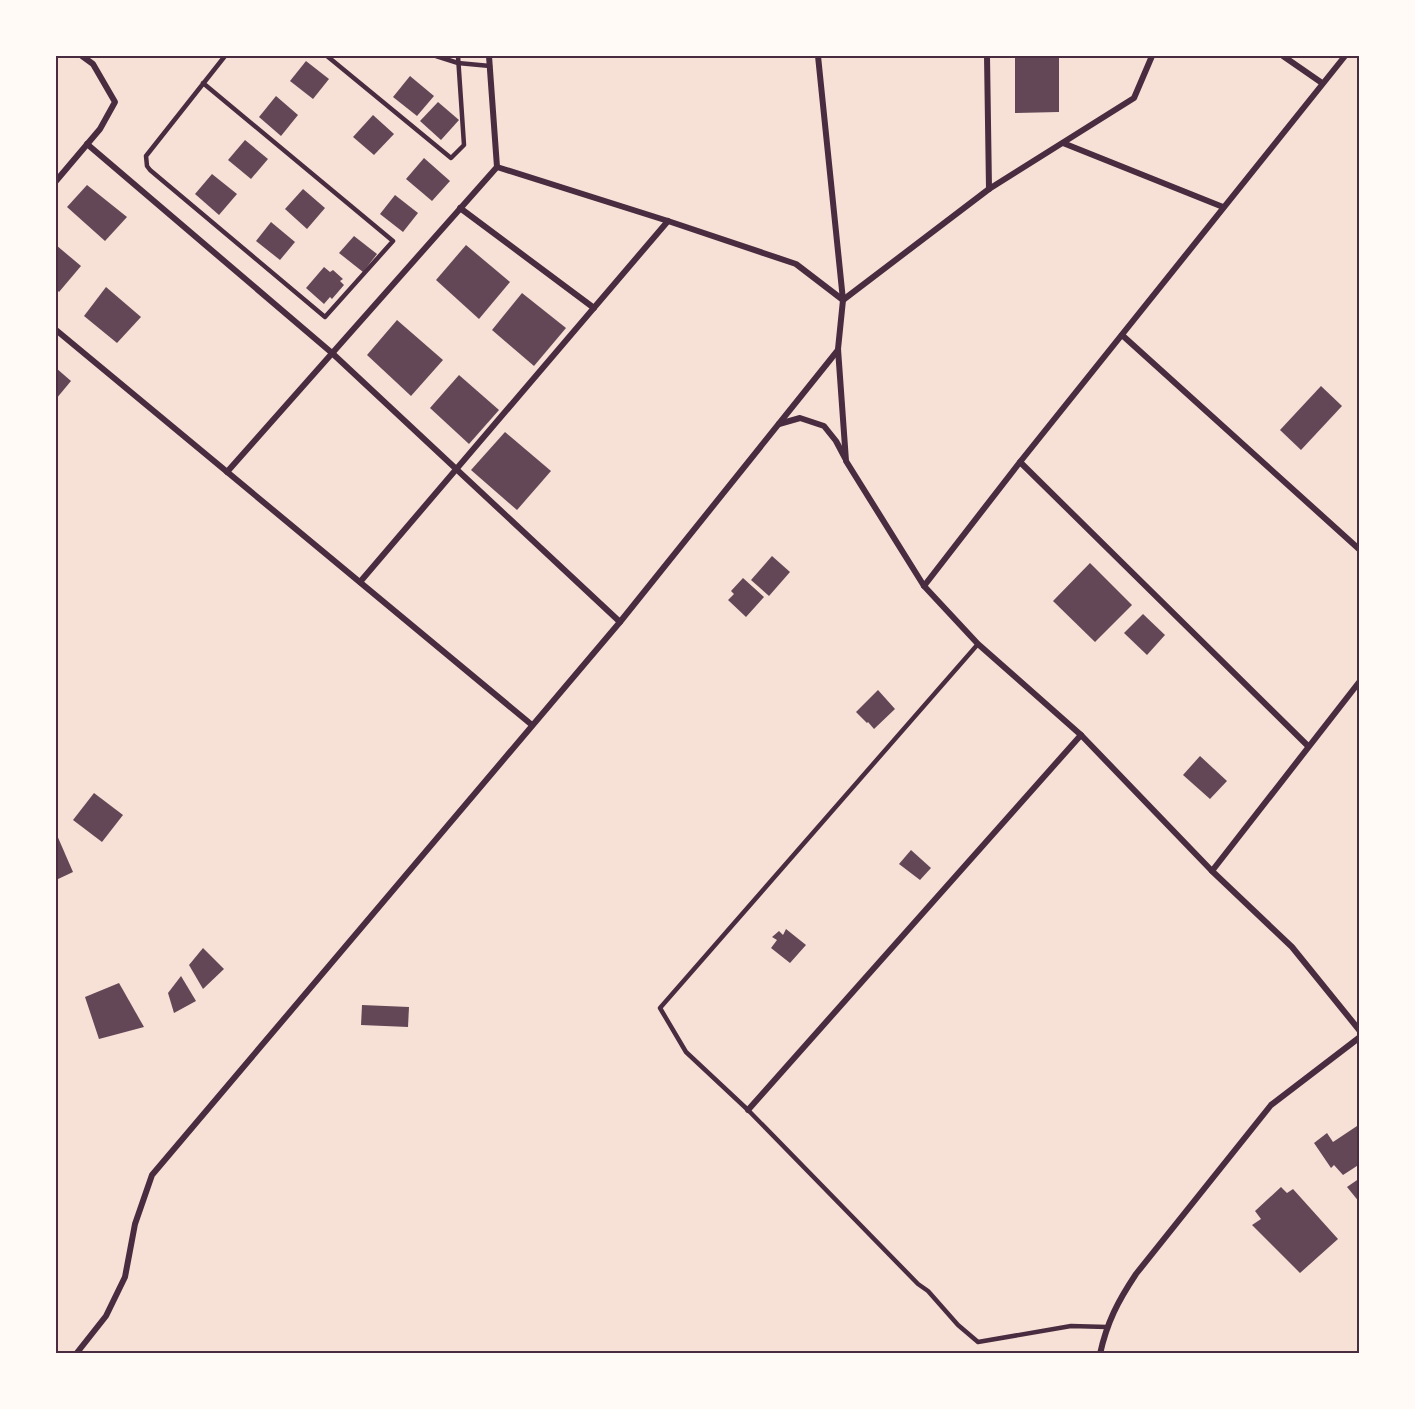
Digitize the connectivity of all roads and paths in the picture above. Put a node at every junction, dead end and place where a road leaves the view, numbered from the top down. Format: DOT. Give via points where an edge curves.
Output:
graph roads {
  1 [pos="82,56"];
  2 [pos="225,56"];
  3 [pos="327,56"];
  4 [pos="436,56"];
  5 [pos="458,56"];
  6 [pos="489,56"];
  7 [pos="818,56"];
  8 [pos="987,56"];
  9 [pos="1152,56"];
  10 [pos="1282,56"];
  11 [pos="1345,56"];
  12 [pos="458,63"];
  13 [pos="490,66"];
  14 [pos="203,83"];
  15 [pos="1322,84"];
  16 [pos="1063,143"];
  17 [pos="87,144"];
  18 [pos="497,167"];
  19 [pos="56,181"];
  20 [pos="989,189"];
  21 [pos="1224,207"];
  22 [pos="460,208"];
  23 [pos="668,221"];
  24 [pos="843,300"];
  25 [pos="594,308"];
  26 [pos="56,330"];
  27 [pos="1122,335"];
  28 [pos="838,349"];
  29 [pos="333,353"];
  30 [pos="778,424"];
  31 [pos="846,461"];
  32 [pos="1020,462"];
  33 [pos="456,470"];
  34 [pos="227,472"];
  35 [pos="1359,550"];
  36 [pos="360,582"];
  37 [pos="924,586"];
  38 [pos="620,622"];
  39 [pos="978,644"];
  40 [pos="1359,681"];
  41 [pos="532,725"];
  42 [pos="1081,735"];
  43 [pos="1308,746"];
  44 [pos="1212,871"];
  45 [pos="1359,1031"];
  46 [pos="1359,1037"];
  47 [pos="748,1110"];
  48 [pos="1107,1327"];
  49 [pos="76,1353"];
  50 [pos="1100,1353"];
  1 -- 17 [label="street" via="93,63 115,102"];
  2 -- 14 [label="lane"];
  3 -- 12 [label="lane" via="452,158 464,145"];
  4 -- 12 [label="lane"];
  5 -- 12 [label="lane"];
  6 -- 13 [label="street"];
  7 -- 24 [label="street"];
  8 -- 20 [label="street"];
  9 -- 16 [label="street" via="1134,98"];
  10 -- 15 [label="street"];
  11 -- 15 [label="street"];
  12 -- 13 [label="lane"];
  13 -- 18 [label="street"];
  14 -- 14 [label="lane" via="146,156 147,166 325,316 393,241"];
  15 -- 21 [label="street"];
  16 -- 20 [label="street"];
  16 -- 21 [label="street"];
  17 -- 19 [label="street"];
  17 -- 29 [label="street"];
  18 -- 22 [label="street"];
  18 -- 23 [label="street"];
  20 -- 24 [label="street"];
  21 -- 27 [label="street"];
  22 -- 25 [label="street"];
  22 -- 29 [label="street"];
  23 -- 24 [label="street" via="796,264"];
  23 -- 25 [label="street"];
  24 -- 28 [label="street"];
  25 -- 33 [label="street"];
  26 -- 34 [label="street"];
  27 -- 32 [label="street"];
  27 -- 35 [label="street"];
  28 -- 30 [label="street"];
  28 -- 31 [label="street"];
  29 -- 33 [label="street"];
  29 -- 34 [label="street"];
  30 -- 31 [label="street" via="800,417 824,426"];
  30 -- 38 [label="street"];
  31 -- 37 [label="street"];
  32 -- 37 [label="street"];
  32 -- 43 [label="street"];
  33 -- 36 [label="street"];
  33 -- 38 [label="street"];
  34 -- 36 [label="street"];
  36 -- 41 [label="street"];
  37 -- 39 [label="street"];
  38 -- 41 [label="street"];
  39 -- 42 [label="street"];
  39 -- 47 [label="lane" via="660,1008 686,1052"];
  40 -- 43 [label="street"];
  41 -- 49 [label="street" via="152,1176 135,1224 125,1277 106,1316"];
  42 -- 44 [label="street"];
  42 -- 47 [label="street"];
  43 -- 44 [label="street"];
  44 -- 45 [label="street" via="1292,947"];
  46 -- 48 [label="street" via="1271,1105 1136,1274 1118,1300"];
  47 -- 48 [label="lane" via="978,1342 1071,1326"];
  48 -- 50 [label="street"];
}
